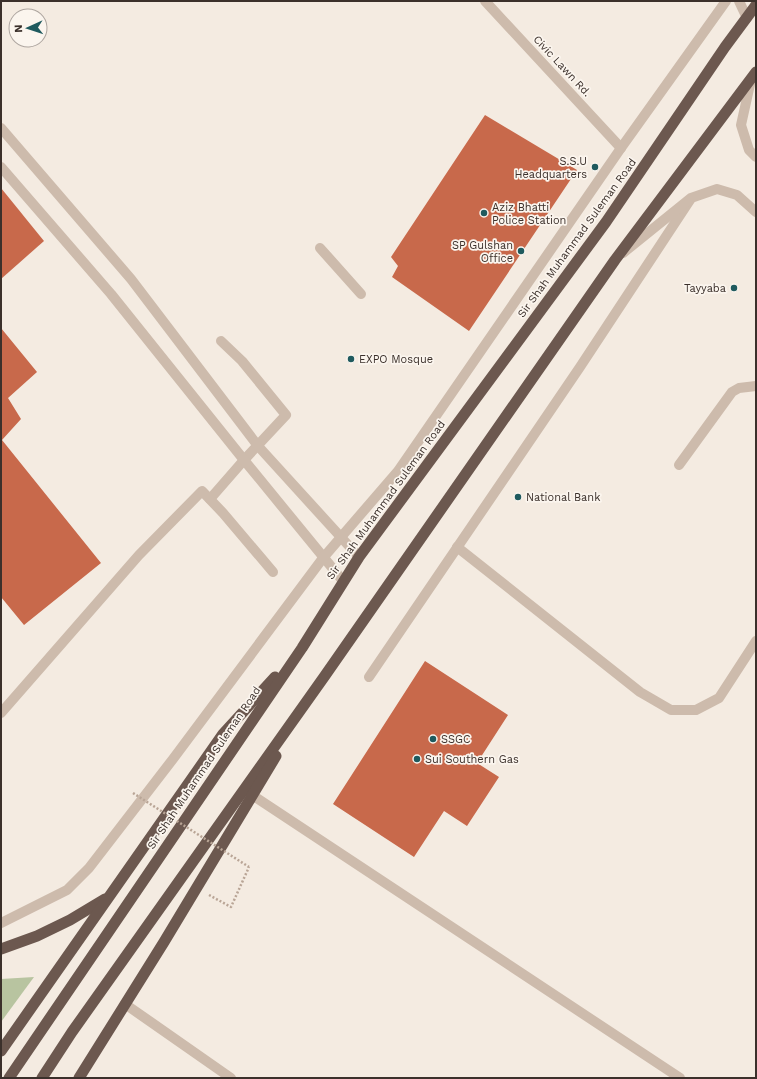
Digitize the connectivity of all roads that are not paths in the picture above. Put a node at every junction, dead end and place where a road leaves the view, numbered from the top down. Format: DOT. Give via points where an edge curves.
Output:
graph roads {
  1 [pos="485,1"];
  2 [pos="726,1"];
  3 [pos="739,1"];
  4 [pos="756,5"];
  5 [pos="747,18"];
  6 [pos="753,76"];
  7 [pos="1,128"];
  8 [pos="621,148"];
  9 [pos="756,157"];
  10 [pos="1,167"];
  11 [pos="691,198"];
  12 [pos="756,212"];
  13 [pos="320,248"];
  14 [pos="615,260"];
  15 [pos="362,294"];
  16 [pos="221,341"];
  17 [pos="756,386"];
  18 [pos="258,446"];
  19 [pos="244,460"];
  20 [pos="679,465"];
  21 [pos="210,499"];
  22 [pos="341,536"];
  23 [pos="457,547"];
  24 [pos="359,557"];
  25 [pos="323,558"];
  26 [pos="273,572"];
  27 [pos="343,581"];
  28 [pos="756,641"];
  29 [pos="302,648"];
  30 [pos="324,677"];
  31 [pos="369,677"];
  32 [pos="1,713"];
  33 [pos="252,795"];
  34 [pos="109,896"];
  35 [pos="1,923"];
  36 [pos="1,949"];
  37 [pos="125,1004"];
  38 [pos="1,1051"];
  39 [pos="9,1078"];
  40 [pos="42,1078"];
  41 [pos="79,1078"];
  42 [pos="231,1078"];
  43 [pos="680,1078"];
  1 -- 8 [label="street, Civic Lawn Rd."];
  2 -- 8 [label="street"];
  3 -- 5 [label="street"];
  4 -- 5 [label="highway, Sir Shah Muhammad Suleman Road"];
  5 -- 24 [label="highway, Sir Shah Muhammad Suleman Road" via="606,222"];
  6 -- 9 [label="street" via="741,125 749,150"];
  6 -- 14 [label="highway"];
  7 -- 18 [label="street" via="131,279"];
  8 -- 22 [label="street" via="398,471"];
  10 -- 19 [label="street" via="111,294"];
  11 -- 12 [label="street" via="717,189 737,195"];
  11 -- 14 [label="street"];
  11 -- 23 [label="street"];
  13 -- 15 [label="street"];
  14 -- 30 [label="highway"];
  16 -- 18 [label="street" via="242,361 286,415"];
  17 -- 20 [label="street" via="739,388 732,392"];
  18 -- 19 [label="street"];
  18 -- 22 [label="street"];
  19 -- 21 [label="street"];
  19 -- 25 [label="street"];
  21 -- 26 [label="street"];
  21 -- 32 [label="street" via="202,491 139,555"];
  22 -- 24 [label="street"];
  22 -- 25 [label="street"];
  23 -- 28 [label="street" via="640,692 672,710 696,710 719,698"];
  23 -- 31 [label="street"];
  24 -- 27 [label="highway, Sir Shah Muhammad Suleman Road"];
  25 -- 27 [label="street"];
  25 -- 35 [label="street" via="89,868 67,890"];
  27 -- 29 [label="highway, Sir Shah Muhammad Suleman Road"];
  29 -- 34 [label="highway" via="223,734"];
  29 -- 39 [label="highway, Sir Shah Muhammad Suleman Road"];
  30 -- 33 [label="highway"];
  30 -- 40 [label="highway"];
  33 -- 37 [label="highway"];
  33 -- 43 [label="street"];
  34 -- 36 [label="highway" via="70,920"];
  34 -- 38 [label="highway"];
  37 -- 41 [label="highway"];
  37 -- 42 [label="street"];
}
